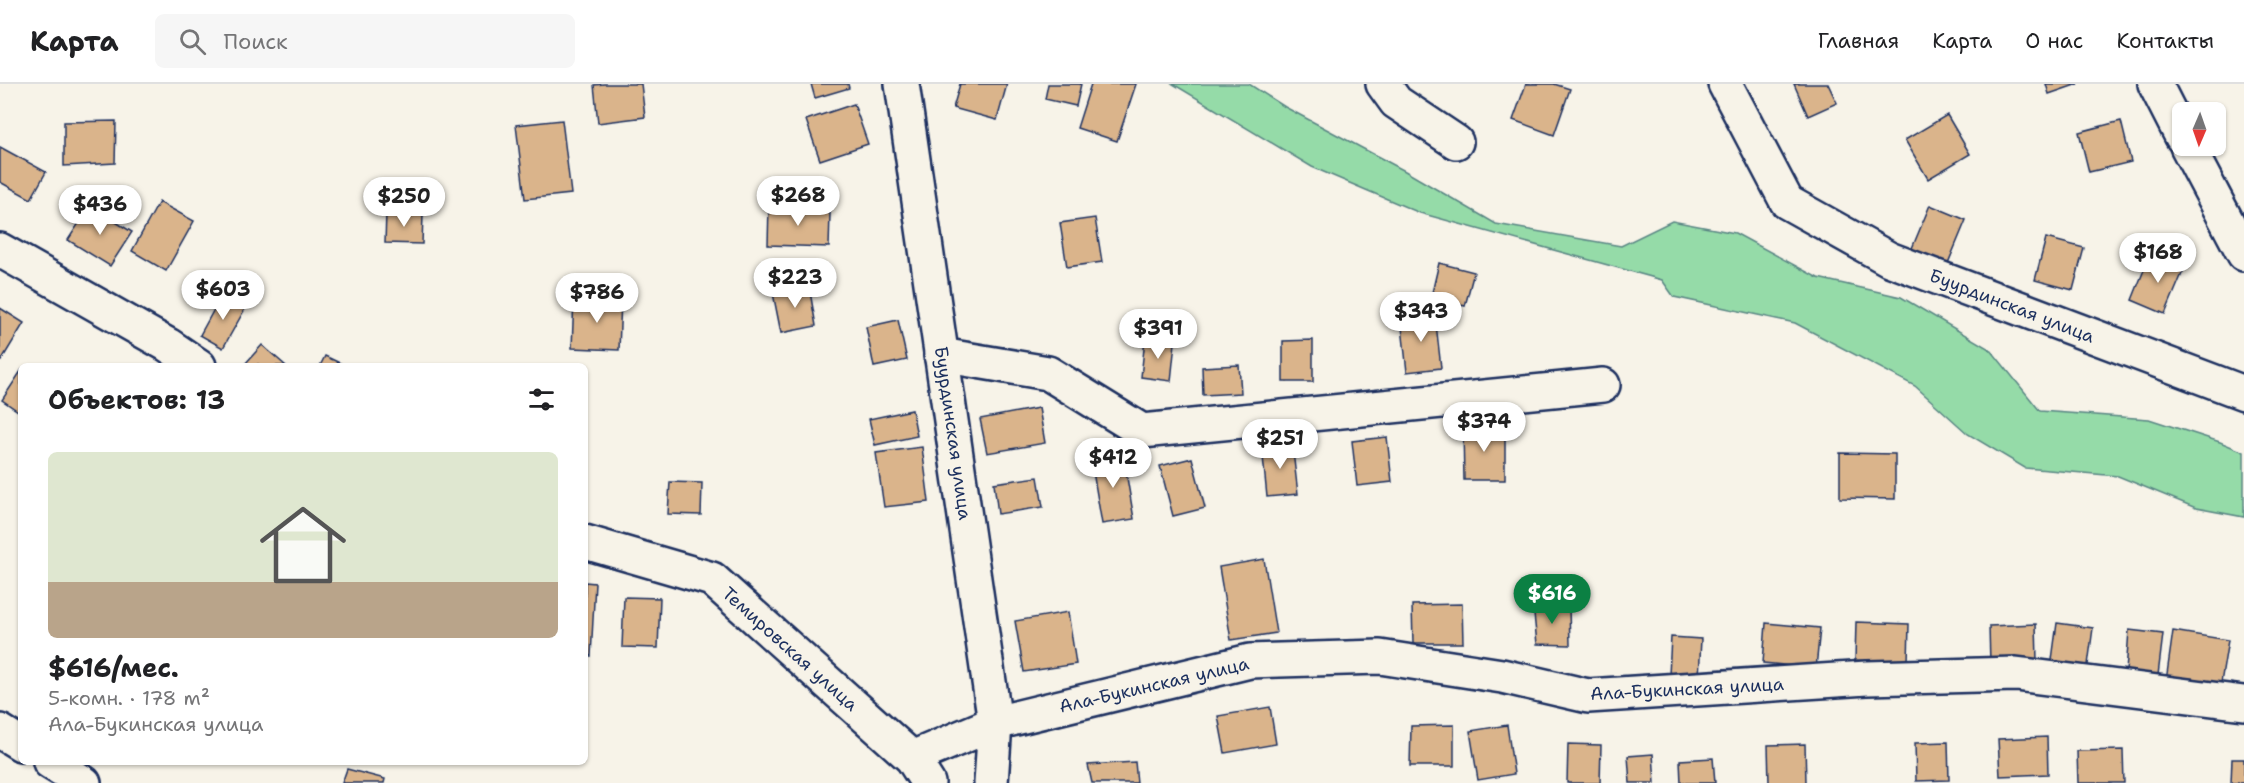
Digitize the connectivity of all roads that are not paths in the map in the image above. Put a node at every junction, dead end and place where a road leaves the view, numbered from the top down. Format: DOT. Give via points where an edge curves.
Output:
graph roads {
  1 [pos="902,84"];
  2 [pos="1383,84"];
  3 [pos="1725,84"];
  4 [pos="2155,84"];
  5 [pos="2172,117"];
  6 [pos="1456,142"];
  7 [pos="2192,156"];
  8 [pos="0,250"];
  9 [pos="2244,254"];
  10 [pos="941,355"];
  11 [pos="165,356"];
  12 [pos="189,363"];
  13 [pos="1603,385"];
  14 [pos="2244,393"];
  15 [pos="588,543"];
  16 [pos="2244,703"];
  17 [pos="995,723"];
  18 [pos="0,731"];
  19 [pos="18,742"];
  20 [pos="55,765"];
  21 [pos="86,765"];
  22 [pos="920,771"];
  23 [pos="85,783"];
  24 [pos="991,783"];
  1 -- 10 [label="street, Буурдинская улица"];
  2 -- 6 [label="street" via="1396,102"];
  3 -- 14 [label="street, Буурдинская улица" via="1787,202 1889,259"];
  4 -- 5 [label="street"];
  7 -- 9 [label="street"];
  8 -- 11 [label="street"];
  10 -- 13 [label="street" via="1048,373 1142,430"];
  10 -- 17 [label="street, Буурдинская улица"];
  11 -- 12 [label="street"];
  15 -- 22 [label="street, Темировская улица" via="712,579"];
  16 -- 17 [label="street, Ала-Букинская улица" via="2016,674 1867,678 1588,696 1502,676 1380,657 1250,661"];
  17 -- 22 [label="street, Темировская улица"];
  17 -- 24 [label="street, Буурдинская улица"];
  18 -- 19 [label="street"];
  20 -- 23 [label="street"];
  21 -- 23 [label="street"];
}
